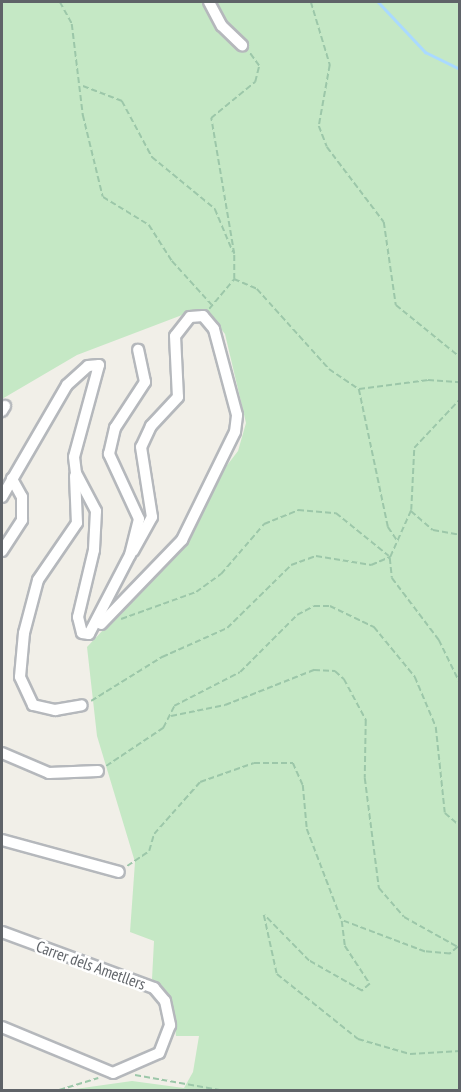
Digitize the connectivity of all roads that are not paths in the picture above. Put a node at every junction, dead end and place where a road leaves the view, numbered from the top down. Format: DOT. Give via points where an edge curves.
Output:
graph roads {
  1 [pos="209,2"];
  2 [pos="242,45"];
  3 [pos="138,350"];
  4 [pos="76,473"];
  5 [pos="12,479"];
  6 [pos="2,496"];
  7 [pos="2,551"];
  8 [pos="130,555"];
  9 [pos="96,628"];
  10 [pos="82,705"];
  11 [pos="2,753"];
  12 [pos="98,771"];
  13 [pos="2,840"];
  14 [pos="119,872"];
  15 [pos="2,932"];
  16 [pos="2,1027"];
  1 -- 2 [label="street" via="222,26"];
  3 -- 8 [label="street" via="146,382 115,428 109,454 139,519"];
  4 -- 5 [label="street" via="81,416 101,370 95,364 67,385"];
  4 -- 9 [label="street" via="97,524 79,626 89,634"];
  4 -- 10 [label="street" via="77,523 38,580 24,633 20,676 33,705 55,710"];
  5 -- 6 [label="street"];
  5 -- 7 [label="street" via="22,497 22,520"];
  8 -- 9 [label="street"];
  8 -- 9 [label="street" via="152,517 141,447 151,426 178,397 175,336 190,317 203,316 214,329 237,415 235,432 182,540"];
  11 -- 12 [label="street" via="49,773 71,776"];
  13 -- 14 [label="street"];
  15 -- 16 [label="street, Carrer dels Ametllers" via="160,994 170,1025 166,1048 113,1073"];
}
